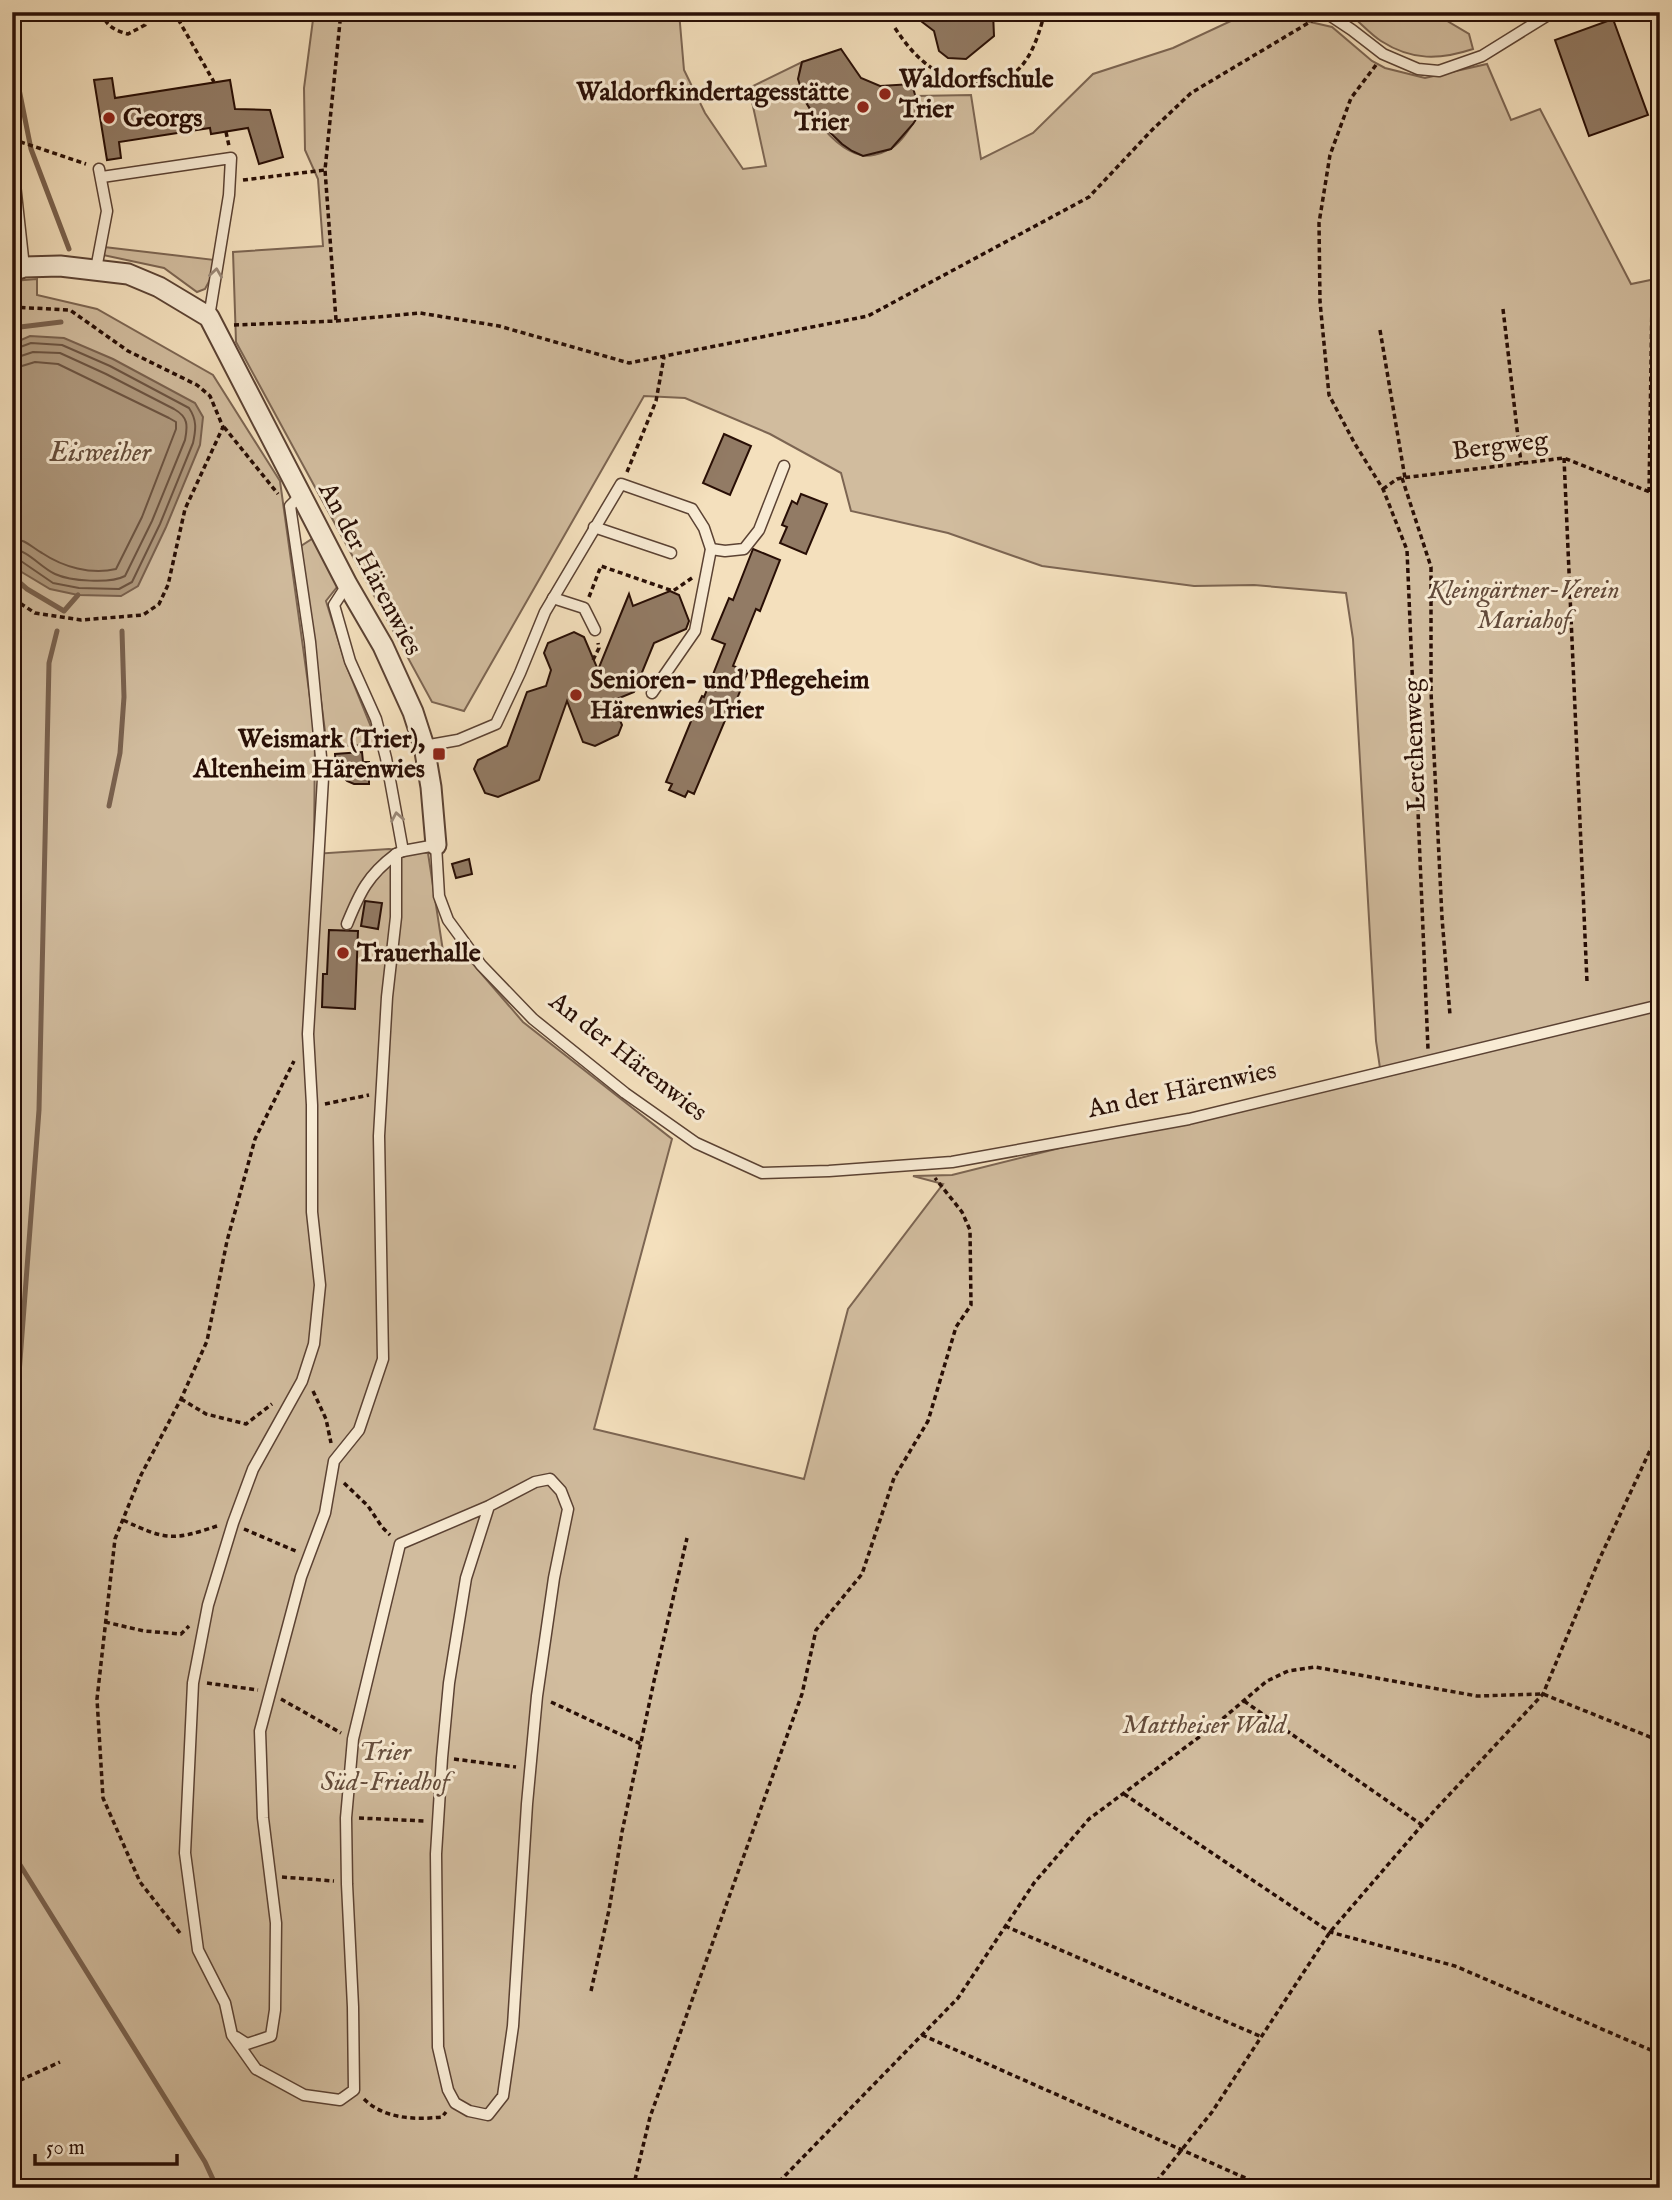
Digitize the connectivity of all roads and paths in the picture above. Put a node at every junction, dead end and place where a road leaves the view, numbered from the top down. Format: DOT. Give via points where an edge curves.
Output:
graph roads {
  1 [pos="102,12"];
  2 [pos="150,12"];
  3 [pos="341,12"];
  4 [pos="1035,12"];
  5 [pos="1325,12"];
  6 [pos="1553,12"];
  7 [pos="176,13"];
  8 [pos="1044,15"];
  9 [pos="895,28"];
  10 [pos="1383,54"];
  11 [pos="214,82"];
  12 [pos="14,139"];
  13 [pos="12,157"];
  14 [pos="325,170"];
  15 [pos="101,173"];
  16 [pos="230,182"];
  17 [pos="18,269"];
  18 [pos="96,269"];
  19 [pos="1660,301"];
  20 [pos="12,307"];
  21 [pos="1503,309"];
  22 [pos="212,321"];
  23 [pos="336,321"];
  24 [pos="1380,330"];
  25 [pos="664,356"];
  26 [pos="223,427"];
  27 [pos="1564,458"];
  28 [pos="1521,463"];
  29 [pos="784,466"];
  30 [pos="1404,478"];
  31 [pos="621,484"];
  32 [pos="1383,489"];
  33 [pos="1649,492"];
  34 [pos="1660,496"];
  35 [pos="295,500"];
  36 [pos="594,527"];
  37 [pos="711,549"];
  38 [pos="671,553"];
  39 [pos="347,584"];
  40 [pos="673,592"];
  41 [pos="12,598"];
  42 [pos="552,598"];
  43 [pos="584,608"];
  44 [pos="595,630"];
  45 [pos="652,693"];
  46 [pos="424,746"];
  47 [pos="436,845"];
  48 [pos="399,852"];
  49 [pos="347,924"];
  50 [pos="1587,982"];
  51 [pos="1660,1005"];
  52 [pos="1450,1015"];
  53 [pos="308,1034"];
  54 [pos="1428,1061"];
  55 [pos="381,1092"];
  56 [pos="335,1104"];
  57 [pos="922,1163"];
  58 [pos="302,1381"];
  59 [pos="181,1399"];
  60 [pos="274,1402"];
  61 [pos="1660,1429"];
  62 [pos="334,1461"];
  63 [pos="489,1506"];
  64 [pos="123,1520"];
  65 [pos="233,1524"];
  66 [pos="687,1538"];
  67 [pos="400,1544"];
  68 [pos="285,1547"];
  69 [pos="208,1605"];
  70 [pos="105,1622"];
  71 [pos="219,1684"];
  72 [pos="270,1692"];
  73 [pos="1543,1694"];
  74 [pos="537,1696"];
  75 [pos="284,1700"];
  76 [pos="1244,1701"];
  77 [pos="353,1739"];
  78 [pos="1660,1741"];
  79 [pos="640,1744"];
  80 [pos="442,1758"];
  81 [pos="503,1764"];
  82 [pos="1124,1794"];
  83 [pos="346,1818"];
  84 [pos="411,1820"];
  85 [pos="1422,1825"];
  86 [pos="270,1876"];
  87 [pos="324,1879"];
  88 [pos="1005,1926"];
  89 [pos="1331,1932"];
  90 [pos="198,1950"];
  91 [pos="592,1991"];
  92 [pos="232,2035"];
  93 [pos="922,2035"];
  94 [pos="1262,2037"];
  95 [pos="1660,2054"];
  96 [pos="60,2062"];
  97 [pos="12,2084"];
  98 [pos="354,2090"];
  99 [pos="455,2103"];
  100 [pos="1180,2151"];
  101 [pos="633,2188"];
  102 [pos="772,2188"];
  103 [pos="1151,2188"];
  104 [pos="1268,2188"];
  1 -- 2 [label="path" via="114,31 128,34 145,25"];
  3 -- 14 [label="path"];
  4 -- 8 [label="path"];
  5 -- 10 [label="lane"];
  5 -- 25 [label="path" via="1191,93 1089,197 868,316"];
  6 -- 10 [label="lane" via="1482,56 1439,71 1419,69"];
  7 -- 11 [label="path"];
  8 -- 9 [label="path" via="1034,46 1014,73 978,82 957,81 928,67"];
  10 -- 32 [label="path" via="1351,98 1330,155 1318,223 1329,395"];
  12 -- 15 [label="path"];
  13 -- 17 [label="lane"];
  14 -- 16 [label="path"];
  14 -- 23 [label="path"];
  15 -- 16 [label="lane" via="231,158"];
  15 -- 18 [label="lane" via="107,211"];
  22 -- 16 [label="lane, one-way"];
  17 -- 18 [label="street"];
  18 -- 22 [label="street" via="128,274 159,287"];
  19 -- 33 [label="path" via="1652,300"];
  20 -- 26 [label="path" via="70,310 128,351 197,385 210,396"];
  21 -- 28 [label="path"];
  22 -- 23 [label="path"];
  22 -- 35 [label="street, An der Härenwies"];
  23 -- 25 [label="path" via="420,313 499,326 629,363"];
  24 -- 30 [label="path, Lerchenweg"];
  25 -- 31 [label="path" via="656,401"];
  26 -- 35 [label="path" via="267,484"];
  26 -- 41 [label="path" via="185,509 168,585 159,604 143,615 81,620 35,613"];
  27 -- 28 [label="path, Bergweg"];
  27 -- 33 [label="path, Bergweg"];
  27 -- 50 [label="path"];
  28 -- 30 [label="path, Bergweg"];
  29 -- 37 [label="lane" via="759,530 744,549"];
  30 -- 32 [label="path, Bergweg"];
  30 -- 52 [label="path, Lerchenweg" via="1431,567 1431,692"];
  31 -- 36 [label="lane"];
  31 -- 37 [label="lane" via="692,509 705,528"];
  32 -- 54 [label="path" via="1407,550"];
  33 -- 34 [label="path, Bergweg"];
  35 -- 39 [label="street, An der Härenwies"];
  35 -- 53 [label="lane" via="323,778"];
  36 -- 38 [label="lane"];
  36 -- 42 [label="lane"];
  37 -- 45 [label="lane" via="695,631"];
  39 -- 46 [label="street, An der Härenwies" via="383,646"];
  48 -- 39 [label="lane, one-way" via="376,719 350,661 334,605"];
  40 -- 43 [label="path" via="601,566"];
  42 -- 43 [label="lane"];
  42 -- 46 [label="lane" via="496,724 458,740"];
  43 -- 44 [label="lane"];
  46 -- 47 [label="street, An der Härenwies"];
  47 -- 48 [label="lane"];
  47 -- 57 [label="lane, An der Härenwies" via="436,878 448,920 481,965 533,1019 696,1143 762,1173"];
  48 -- 49 [label="lane" via="375,870"];
  48 -- 55 [label="lane"];
  51 -- 54 [label="lane, An der Härenwies"];
  53 -- 58 [label="lane" via="312,1212 320,1285 314,1344"];
  53 -- 59 [label="path" via="255,1139 227,1241 207,1341"];
  54 -- 57 [label="lane, An der Härenwies" via="1189,1119 952,1162"];
  55 -- 56 [label="path"];
  55 -- 62 [label="lane" via="383,1359 359,1430"];
  57 -- 101 [label="path" via="947,1191 970,1230 971,1305 956,1327 928,1421 894,1478 862,1574 816,1630 802,1694 650,2117"];
  58 -- 62 [label="path" via="312,1388 326,1419"];
  58 -- 65 [label="lane" via="253,1469"];
  59 -- 60 [label="path" via="206,1414 246,1424"];
  59 -- 64 [label="path"];
  61 -- 73 [label="path"];
  62 -- 67 [label="path" via="344,1483"];
  62 -- 72 [label="lane" via="325,1513 301,1577"];
  63 -- 67 [label="lane"];
  63 -- 74 [label="lane" via="550,1479 568,1509"];
  63 -- 80 [label="lane" via="466,1578"];
  64 -- 65 [label="path" via="156,1536 187,1536"];
  64 -- 70 [label="path" via="115,1539"];
  65 -- 68 [label="path"];
  65 -- 69 [label="lane"];
  66 -- 79 [label="path"];
  67 -- 77 [label="lane"];
  69 -- 70 [label="path" via="181,1634"];
  69 -- 90 [label="lane" via="193,1683 185,1853"];
  70 -- 90 [label="path" via="97,1699 103,1798 140,1882"];
  71 -- 72 [label="path"];
  72 -- 86 [label="lane" via="260,1731"];
  73 -- 76 [label="path" via="1477,1696 1315,1667 1288,1671 1267,1681"];
  73 -- 78 [label="path"];
  73 -- 85 [label="path"];
  74 -- 79 [label="path"];
  74 -- 99 [label="lane" via="513,2026 503,2096 488,2115"];
  75 -- 77 [label="path"];
  76 -- 82 [label="path"];
  76 -- 85 [label="path"];
  77 -- 83 [label="lane"];
  79 -- 91 [label="path"];
  80 -- 81 [label="path"];
  80 -- 99 [label="lane" via="436,1854 438,2047"];
  82 -- 88 [label="path" via="1090,1819 1034,1883"];
  82 -- 89 [label="path"];
  83 -- 84 [label="path"];
  83 -- 98 [label="lane"];
  85 -- 89 [label="path"];
  86 -- 87 [label="path"];
  86 -- 92 [label="lane" via="276,1923 271,2036 247,2044"];
  88 -- 93 [label="path" via="958,1998"];
  88 -- 94 [label="path"];
  89 -- 94 [label="path"];
  89 -- 95 [label="path" via="1455,1966"];
  90 -- 92 [label="lane" via="225,2003"];
  92 -- 98 [label="lane" via="256,2069 304,2095 341,2100"];
  93 -- 100 [label="path"];
  93 -- 102 [label="path"];
  94 -- 100 [label="path"];
  96 -- 97 [label="path"];
  98 -- 99 [label="path" via="375,2110 415,2119 442,2117"];
  100 -- 103 [label="path"];
  100 -- 104 [label="path"];
}
